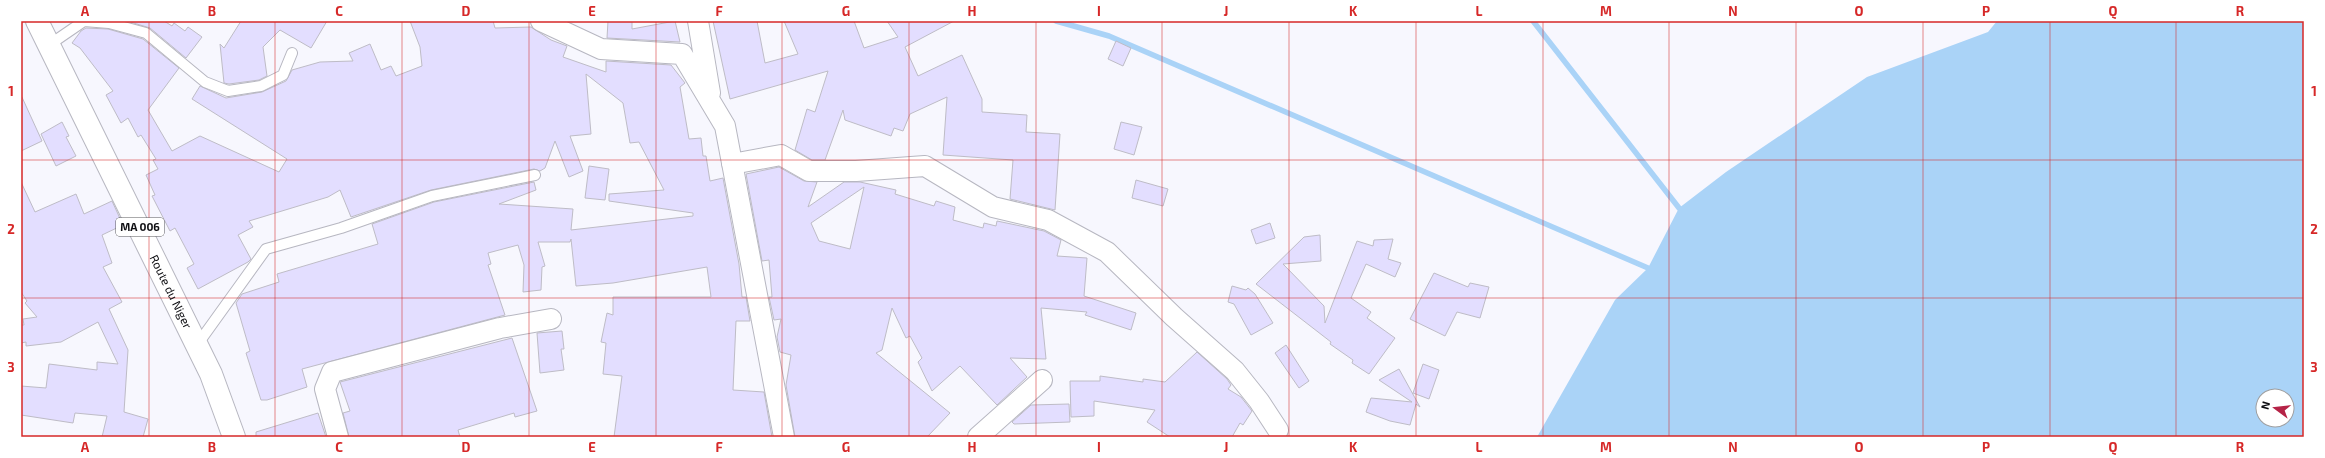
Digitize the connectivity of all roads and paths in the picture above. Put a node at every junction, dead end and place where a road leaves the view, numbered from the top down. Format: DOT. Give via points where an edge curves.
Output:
graph roads {
  1 [pos="37,21"];
  2 [pos="541,21"];
  3 [pos="698,21"];
  4 [pos="49,45"];
  5 [pos="292,53"];
  6 [pos="713,105"];
  7 [pos="732,164"];
  8 [pos="535,175"];
  9 [pos="551,319"];
  10 [pos="198,345"];
  11 [pos="1042,380"];
  12 [pos="1278,430"];
  13 [pos="234,437"];
  14 [pos="338,437"];
  15 [pos="784,437"];
  16 [pos="978,437"];
  1 -- 4 [label="main road, Route du Niger / MA 006"];
  2 -- 6 [label="street" via="601,49 682,54"];
  3 -- 6 [label="street"];
  4 -- 5 [label="lane" via="84,21 109,23 146,33 205,82 228,91 261,86 283,74"];
  4 -- 10 [label="main road, Route du Niger / MA 006"];
  6 -- 7 [label="street" via="725,126"];
  7 -- 12 [label="street" via="781,155 809,171 856,171 925,166 993,208 1048,220 1107,252 1235,371"];
  7 -- 15 [label="street"];
  8 -- 10 [label="lane" via="432,196 341,228 266,249"];
  9 -- 14 [label="street" via="500,328 332,372 325,389"];
  10 -- 13 [label="main road, Route du Niger / MA 006"];
  11 -- 16 [label="street"];
}
